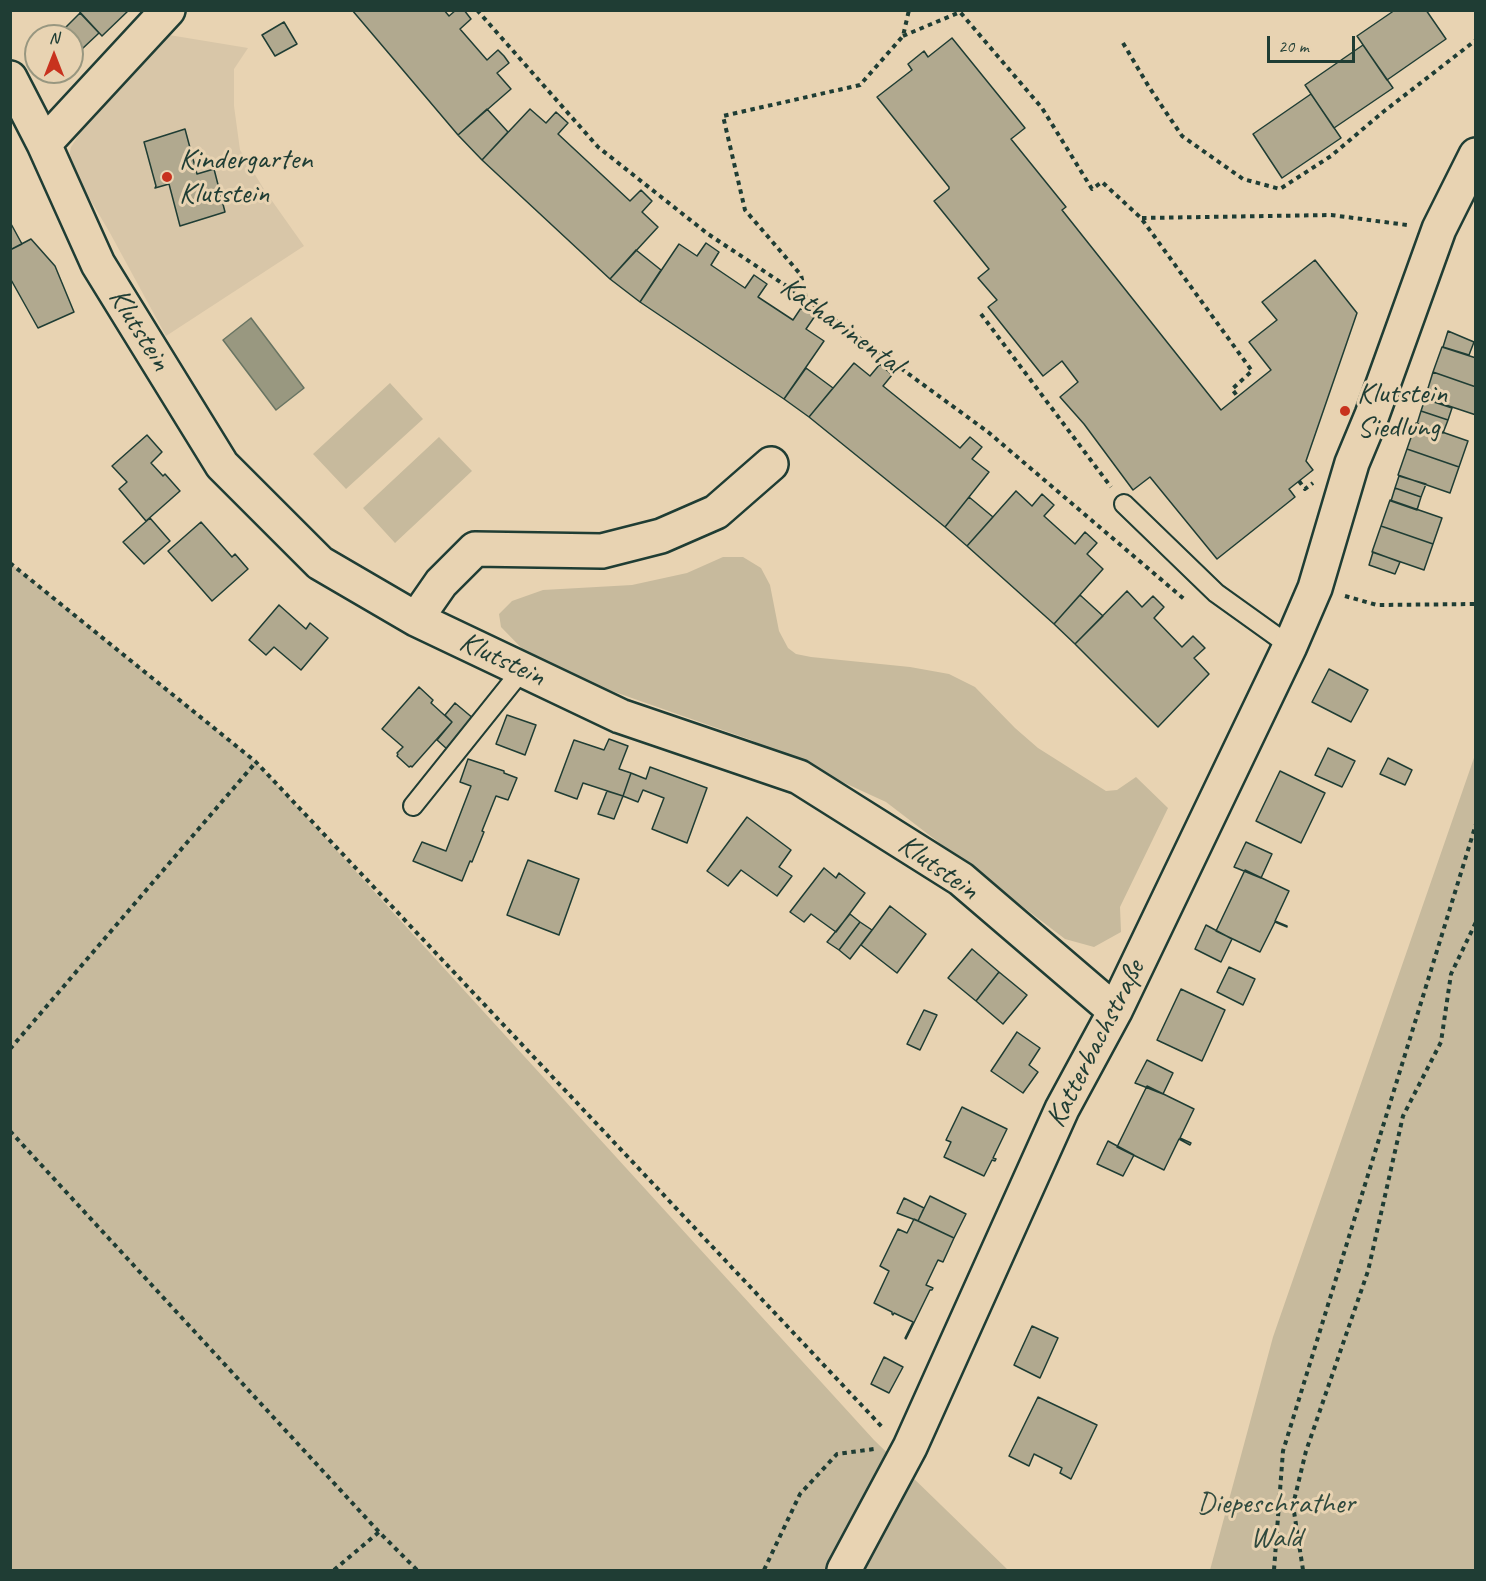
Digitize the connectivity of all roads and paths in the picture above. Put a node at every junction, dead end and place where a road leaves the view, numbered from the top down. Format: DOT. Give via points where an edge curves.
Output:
graph roads {
  1 [pos="168,10"];
  2 [pos="477,10"];
  3 [pos="909,10"];
  4 [pos="903,36"];
  5 [pos="1476,40"];
  6 [pos="1123,43"];
  7 [pos="10,78"];
  8 [pos="44,144"];
  9 [pos="1476,155"];
  10 [pos="1141,218"];
  11 [pos="1439,229"];
  12 [pos="806,299"];
  13 [pos="981,314"];
  14 [pos="1238,397"];
  15 [pos="771,464"];
  16 [pos="1299,481"];
  17 [pos="1305,489"];
  18 [pos="1124,504"];
  19 [pos="10,563"];
  20 [pos="1316,588"];
  21 [pos="1216,593"];
  22 [pos="1476,604"];
  23 [pos="416,620"];
  24 [pos="1290,646"];
  25 [pos="522,670"];
  26 [pos="256,762"];
  27 [pos="413,806"];
  28 [pos="1476,824"];
  29 [pos="1476,922"];
  30 [pos="1115,1011"];
  31 [pos="10,1049"];
  32 [pos="10,1131"];
  33 [pos="905,1446"];
  34 [pos="379,1532"];
  35 [pos="334,1570"];
  36 [pos="417,1570"];
  37 [pos="764,1570"];
  38 [pos="844,1570"];
  39 [pos="1274,1570"];
  40 [pos="1303,1570"];
  1 -- 8 [label="street"];
  2 -- 12 [label="path, Katharinental" via="598,147 708,234"];
  3 -- 4 [label="path"];
  4 -- 10 [label="path" via="960,12 1042,108 1092,189 1102,183"];
  4 -- 12 [label="path" via="860,85 723,117 745,210 801,275"];
  5 -- 6 [label="path" via="1331,156 1280,189 1243,178 1182,136"];
  7 -- 8 [label="street, Klutstein"];
  8 -- 23 [label="street, Klutstein" via="98,264 222,465 320,563"];
  9 -- 11 [label="street, Katterbachstraße"];
  10 -- 11 [label="path" via="1331,216"];
  10 -- 14 [label="path" via="1252,371 1232,389"];
  11 -- 20 [label="street, Katterbachstraße" via="1352,463"];
  12 -- 21 [label="path, Katharinental" via="988,432 1200,613"];
  13 -- 18 [label="path"];
  15 -- 23 [label="street" via="716,512 661,536 602,551 475,549 441,584"];
  16 -- 17 [label="path"];
  18 -- 21 [label="lane"];
  19 -- 26 [label="path"];
  20 -- 22 [label="path" via="1377,605"];
  20 -- 24 [label="street, Katterbachstraße"];
  21 -- 24 [label="lane"];
  23 -- 25 [label="street, Klutstein"];
  24 -- 30 [label="street, Katterbachstraße"];
  25 -- 27 [label="lane"];
  25 -- 30 [label="street, Klutstein" via="620,717 799,777 960,879"];
  26 -- 31 [label="path"];
  26 -- 33 [label="path"];
  28 -- 39 [label="path" via="1283,1451"];
  29 -- 40 [label="path" via="1451,974 1441,1042 1403,1116 1368,1271 1305,1451 1293,1505"];
  30 -- 33 [label="street, Katterbachstraße" via="1062,1109"];
  32 -- 34 [label="path"];
  33 -- 37 [label="path" via="837,1454 800,1494"];
  33 -- 38 [label="street, Katterbachstraße"];
  34 -- 35 [label="path"];
  34 -- 36 [label="path"];
}
